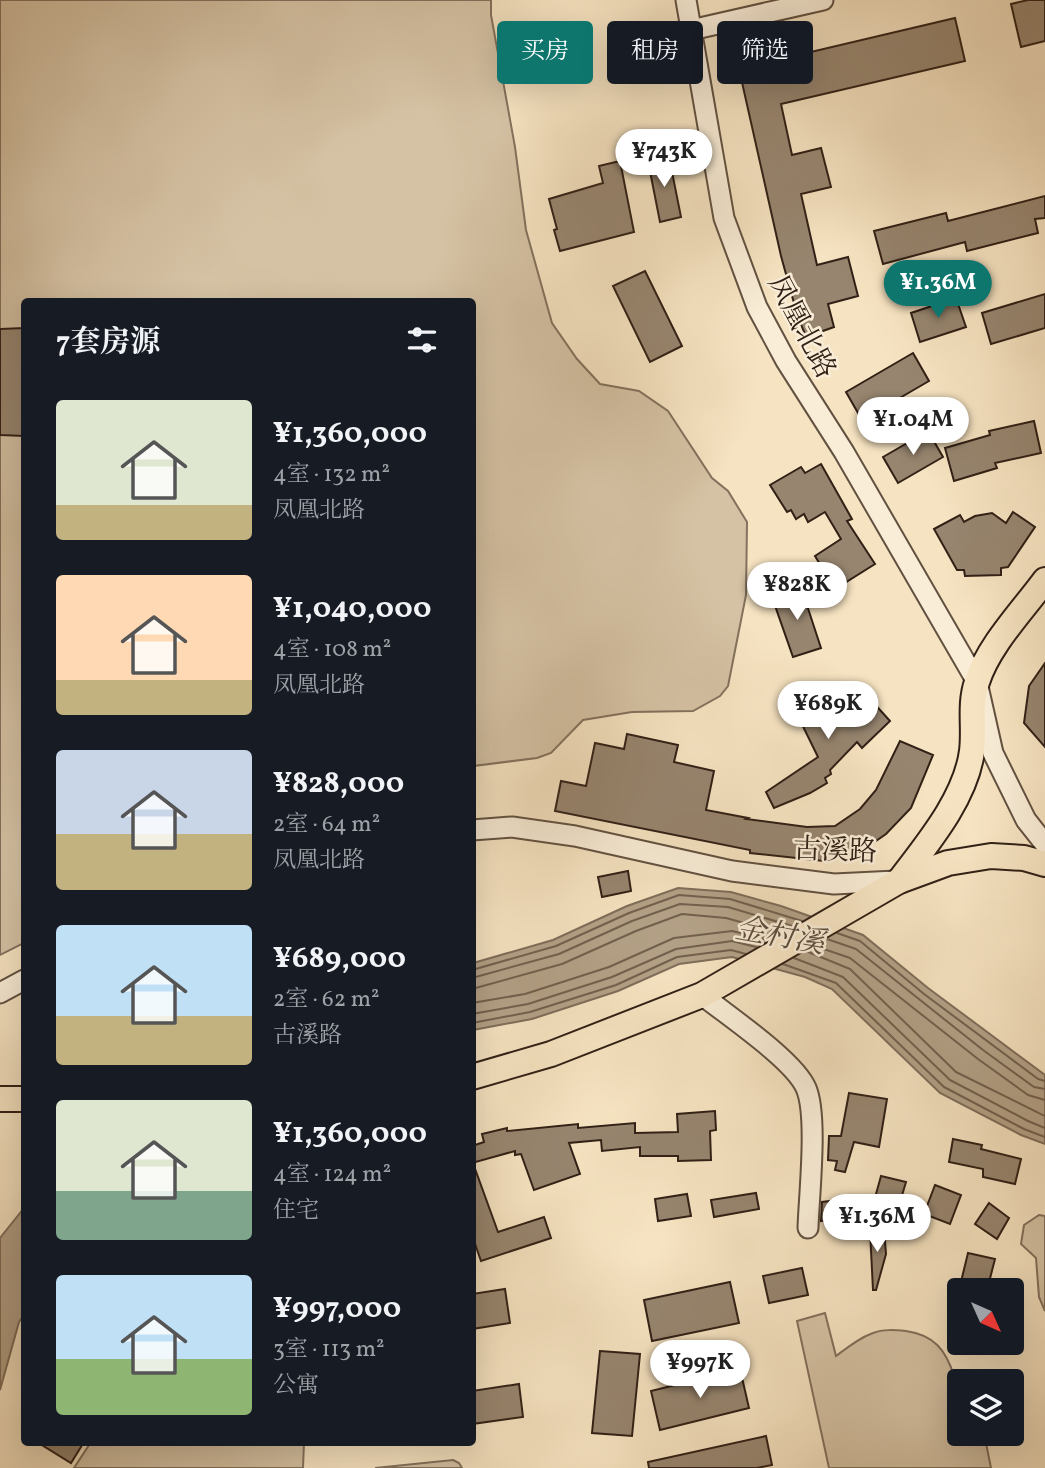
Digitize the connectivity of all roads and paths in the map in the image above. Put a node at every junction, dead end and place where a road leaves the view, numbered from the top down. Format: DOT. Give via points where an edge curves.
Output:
graph roads {
  1 [pos="686,0"];
  2 [pos="823,0"];
  3 [pos="690,21"];
  4 [pos="703,27"];
  5 [pos="700,84"];
  6 [pos="1045,580"];
  7 [pos="977,682"];
  8 [pos="476,830"];
  9 [pos="1045,844"];
  10 [pos="1045,864"];
  11 [pos="899,881"];
  12 [pos="21,982"];
  13 [pos="0,993"];
  14 [pos="702,995"];
  15 [pos="476,1076"];
  16 [pos="0,1098"];
  17 [pos="21,1099"];
  18 [pos="808,1228"];
  1 -- 3 [label="street, 凤凰北路"];
  2 -- 4 [label="street"];
  5 -- 7 [label="street, 凤凰北路" via="724,218 757,307"];
  6 -- 7 [label="main road, 古溪路" via="986,661"];
  7 -- 9 [label="street, 凤凰北路" via="993,753 1026,820"];
  7 -- 11 [label="main road, 古溪路" via="971,706 972,751 964,779 937,830"];
  8 -- 11 [label="street, 古溪路" via="512,827 575,836 732,871 834,884"];
  10 -- 11 [label="main road" via="990,856 948,863"];
  11 -- 14 [label="main road"];
  12 -- 13 [label="street"];
  14 -- 15 [label="main road" via="551,1054"];
  14 -- 18 [label="street" via="792,1066 807,1088 811,1112"];
  16 -- 17 [label="main road"];
}
